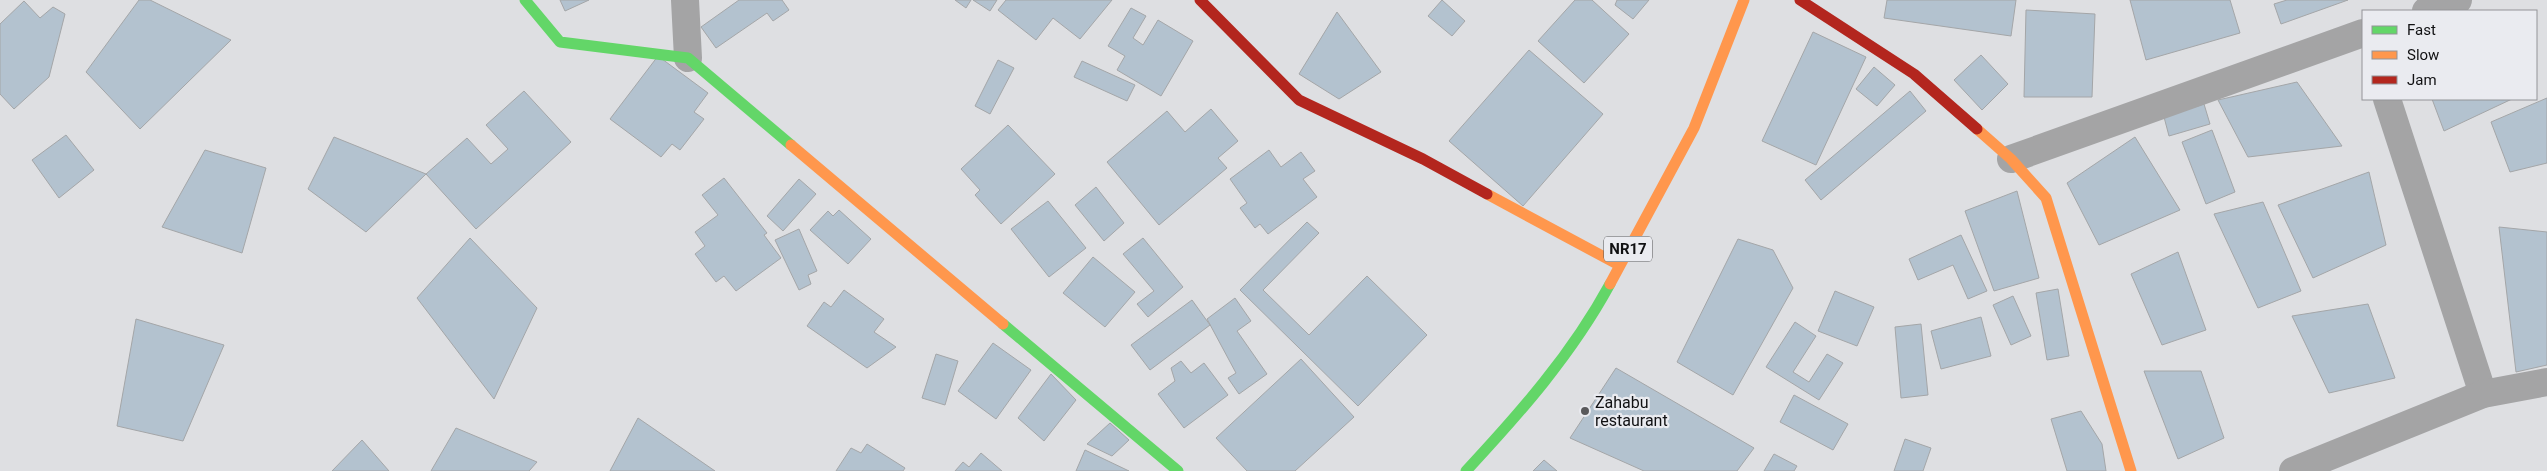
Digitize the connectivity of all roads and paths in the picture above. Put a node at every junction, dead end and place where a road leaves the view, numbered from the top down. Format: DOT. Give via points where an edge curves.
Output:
graph roads {
  1 [pos="525,0"];
  2 [pos="685,0"];
  3 [pos="1200,0"];
  4 [pos="1744,0"];
  5 [pos="1800,0"];
  6 [pos="2458,0"];
  7 [pos="2429,10"];
  8 [pos="2362,34"];
  9 [pos="688,58"];
  10 [pos="2387,100"];
  11 [pos="2011,159"];
  12 [pos="1619,265"];
  13 [pos="2547,382"];
  14 [pos="2483,394"];
  15 [pos="1178,471"];
  16 [pos="1466,471"];
  17 [pos="2131,471"];
  18 [pos="2293,471"];
  1 -- 9 [label="street" via="560,42"];
  2 -- 9 [label="street"];
  3 -- 12 [label="street" via="1299,100 1423,159"];
  4 -- 12 [label="street, NR17" via="1694,128"];
  5 -- 11 [label="street" via="1914,74"];
  6 -- 7 [label="street"];
  8 -- 11 [label="street"];
  9 -- 15 [label="street"];
  10 -- 14 [label="street"];
  11 -- 17 [label="street" via="2046,198"];
  12 -- 16 [label="street, NR17" via="1591,319 1524,408"];
  13 -- 14 [label="street"];
  14 -- 18 [label="street"];
}
